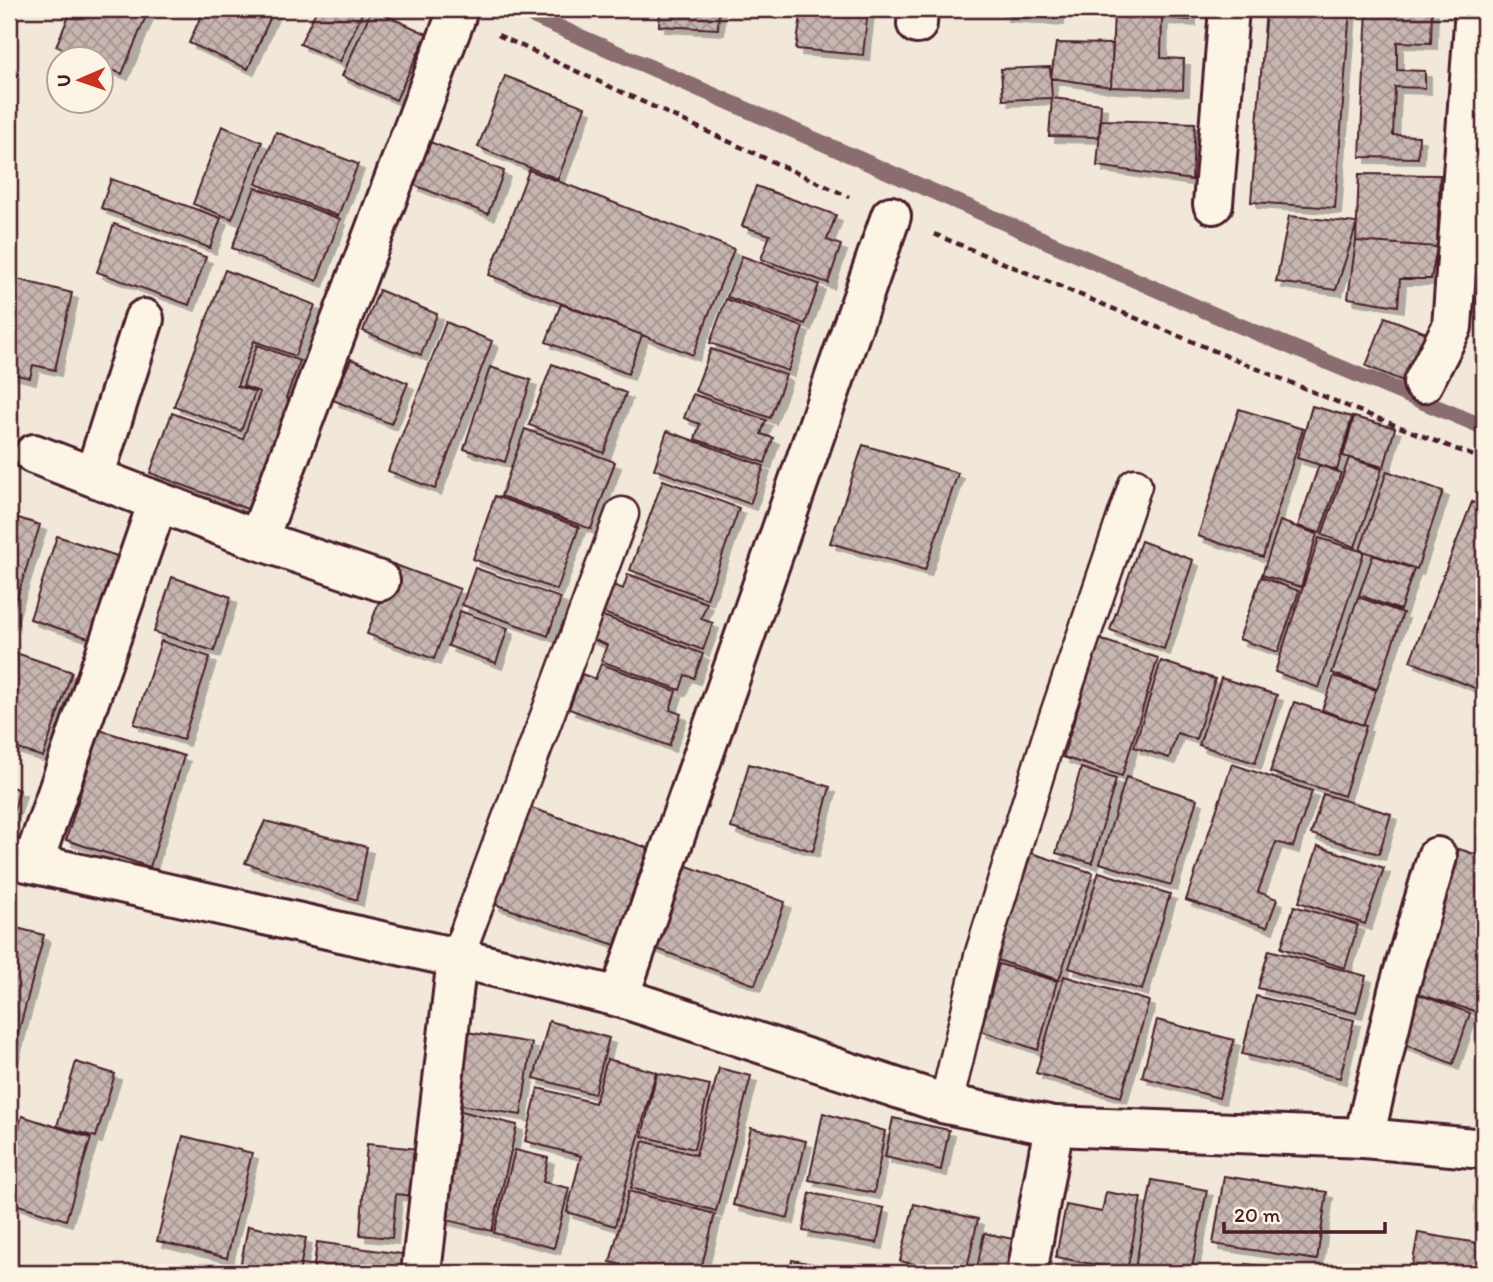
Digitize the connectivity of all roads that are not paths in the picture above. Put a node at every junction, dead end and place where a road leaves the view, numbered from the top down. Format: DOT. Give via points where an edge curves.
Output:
graph roads {
  1 [pos="1228,9"];
  2 [pos="1475,9"];
  3 [pos="456,16"];
  4 [pos="1213,204"];
  5 [pos="891,216"];
  6 [pos="144,319"];
  7 [pos="1423,383"];
  8 [pos="34,454"];
  9 [pos="94,477"];
  10 [pos="1136,485"];
  11 [pos="158,502"];
  12 [pos="622,514"];
  13 [pos="258,540"];
  14 [pos="380,580"];
  15 [pos="1437,857"];
  16 [pos="21,860"];
  17 [pos="457,958"];
  18 [pos="619,997"];
  19 [pos="946,1104"];
  20 [pos="1054,1126"];
  21 [pos="1364,1138"];
  22 [pos="1484,1149"];
  23 [pos="421,1273"];
  24 [pos="1027,1273"];
  1 -- 4 [label="street"];
  2 -- 7 [label="street" via="1452,327"];
  3 -- 13 [label="street"];
  5 -- 18 [label="street"];
  6 -- 9 [label="street"];
  8 -- 9 [label="street"];
  9 -- 11 [label="street"];
  10 -- 19 [label="lane" via="1048,740 981,956"];
  11 -- 13 [label="street"];
  11 -- 16 [label="street"];
  12 -- 17 [label="lane"];
  13 -- 14 [label="street"];
  15 -- 21 [label="street" via="1398,991"];
  16 -- 17 [label="street"];
  17 -- 18 [label="street"];
  17 -- 23 [label="street"];
  18 -- 19 [label="street"];
  19 -- 20 [label="street"];
  20 -- 21 [label="street"];
  20 -- 24 [label="street"];
  21 -- 22 [label="street"];
}
